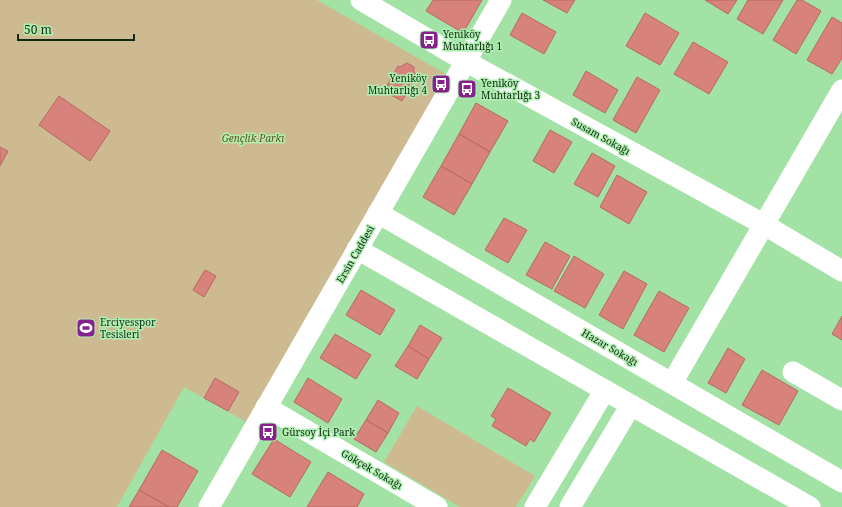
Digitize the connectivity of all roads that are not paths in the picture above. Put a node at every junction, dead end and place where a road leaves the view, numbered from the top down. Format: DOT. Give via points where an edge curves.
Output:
graph roads {
  1 [pos="361,0"];
  2 [pos="500,0"];
  3 [pos="465,62"];
  4 [pos="842,90"];
  5 [pos="378,213"];
  6 [pos="763,224"];
  7 [pos="357,249"];
  8 [pos="842,271"];
  9 [pos="793,372"];
  10 [pos="672,383"];
  11 [pos="605,390"];
  12 [pos="842,400"];
  13 [pos="631,405"];
  14 [pos="266,407"];
  15 [pos="842,482"];
  16 [pos="209,507"];
  17 [pos="437,507"];
  18 [pos="535,507"];
  19 [pos="570,507"];
  20 [pos="810,507"];
  1 -- 3 [label="street, Susam Sokağı"];
  2 -- 3 [label="street, Ersin Caddesi"];
  3 -- 5 [label="street, Ersin Caddesi"];
  3 -- 6 [label="street, Susam Sokağı"];
  4 -- 6 [label="street"];
  5 -- 7 [label="street, Ersin Caddesi"];
  5 -- 10 [label="street, Hazar Sokağı"];
  6 -- 8 [label="street, Susam Sokağı"];
  6 -- 10 [label="street"];
  7 -- 11 [label="street"];
  7 -- 14 [label="street, Ersin Caddesi"];
  9 -- 12 [label="street"];
  10 -- 15 [label="street, Hazar Sokağı"];
  11 -- 13 [label="street"];
  11 -- 18 [label="street"];
  13 -- 19 [label="street"];
  13 -- 20 [label="street"];
  14 -- 16 [label="street, Ersin Caddesi"];
  14 -- 17 [label="street, Gökçek Sokağı"];
}
